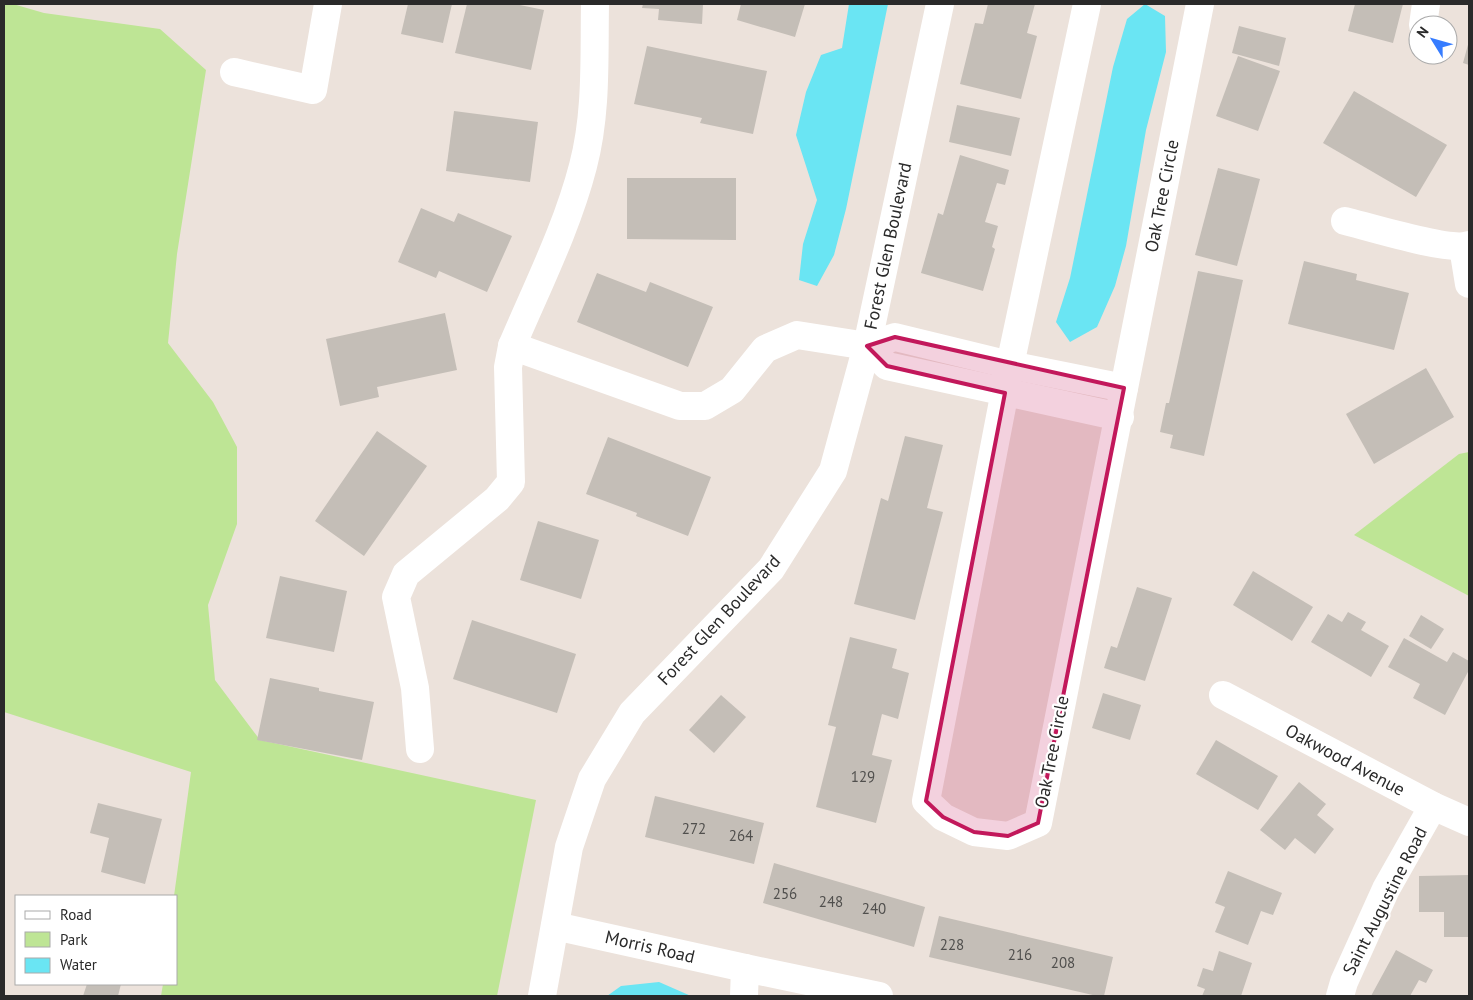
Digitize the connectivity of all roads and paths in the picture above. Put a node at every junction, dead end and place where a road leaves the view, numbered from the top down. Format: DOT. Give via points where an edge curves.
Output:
graph roads {
  1 [pos="328,4"];
  2 [pos="595,4"];
  3 [pos="940,4"];
  4 [pos="1087,4"];
  5 [pos="1200,4"];
  6 [pos="234,72"];
  7 [pos="1345,221"];
  8 [pos="1466,246"];
  9 [pos="1469,284"];
  10 [pos="512,346"];
  11 [pos="868,346"];
  12 [pos="1010,365"];
  13 [pos="1124,388"];
  14 [pos="1005,393"];
  15 [pos="1120,417"];
  16 [pos="1223,695"];
  17 [pos="420,749"];
  18 [pos="1433,806"];
  19 [pos="1469,822"];
  20 [pos="555,926"];
  21 [pos="745,968"];
  22 [pos="542,996"];
  23 [pos="744,996"];
  24 [pos="879,996"];
  25 [pos="1340,996"];
  1 -- 6 [label="street" via="313,90"];
  2 -- 10 [label="street" via="594,105 584,165 567,218"];
  3 -- 11 [label="street, Forest Glen Boulevard"];
  4 -- 12 [label="street, Oak Tree Circle"];
  5 -- 13 [label="street, Oak Tree Circle"];
  7 -- 8 [label="street" via="1437,244"];
  8 -- 9 [label="street"];
  10 -- 11 [label="street" via="680,406 705,406 732,390 765,349 797,334"];
  10 -- 17 [label="street" via="508,367 511,482 497,499 406,574 396,596 415,688"];
  11 -- 12 [label="street" via="895,337"];
  11 -- 14 [label="street" via="887,366"];
  11 -- 20 [label="street, Forest Glen Boulevard" via="833,471 771,569 632,713 592,779 569,846"];
  12 -- 13 [label="street"];
  12 -- 14 [label="street, Oak Tree Circle"];
  13 -- 15 [label="street, Oak Tree Circle"];
  14 -- 15 [label="street"];
  14 -- 15 [label="street, Oak Tree Circle" via="926,801 943,818 974,832 1008,836 1038,823"];
  16 -- 18 [label="street, Oakwood Avenue"];
  18 -- 19 [label="street, Oakwood Avenue"];
  18 -- 25 [label="street, Saint Augustine Road" via="1386,889"];
  20 -- 21 [label="street, Morris Road"];
  20 -- 22 [label="street, Forest Glen Boulevard"];
  21 -- 23 [label="street"];
  21 -- 24 [label="street, Morris Road"];
}
